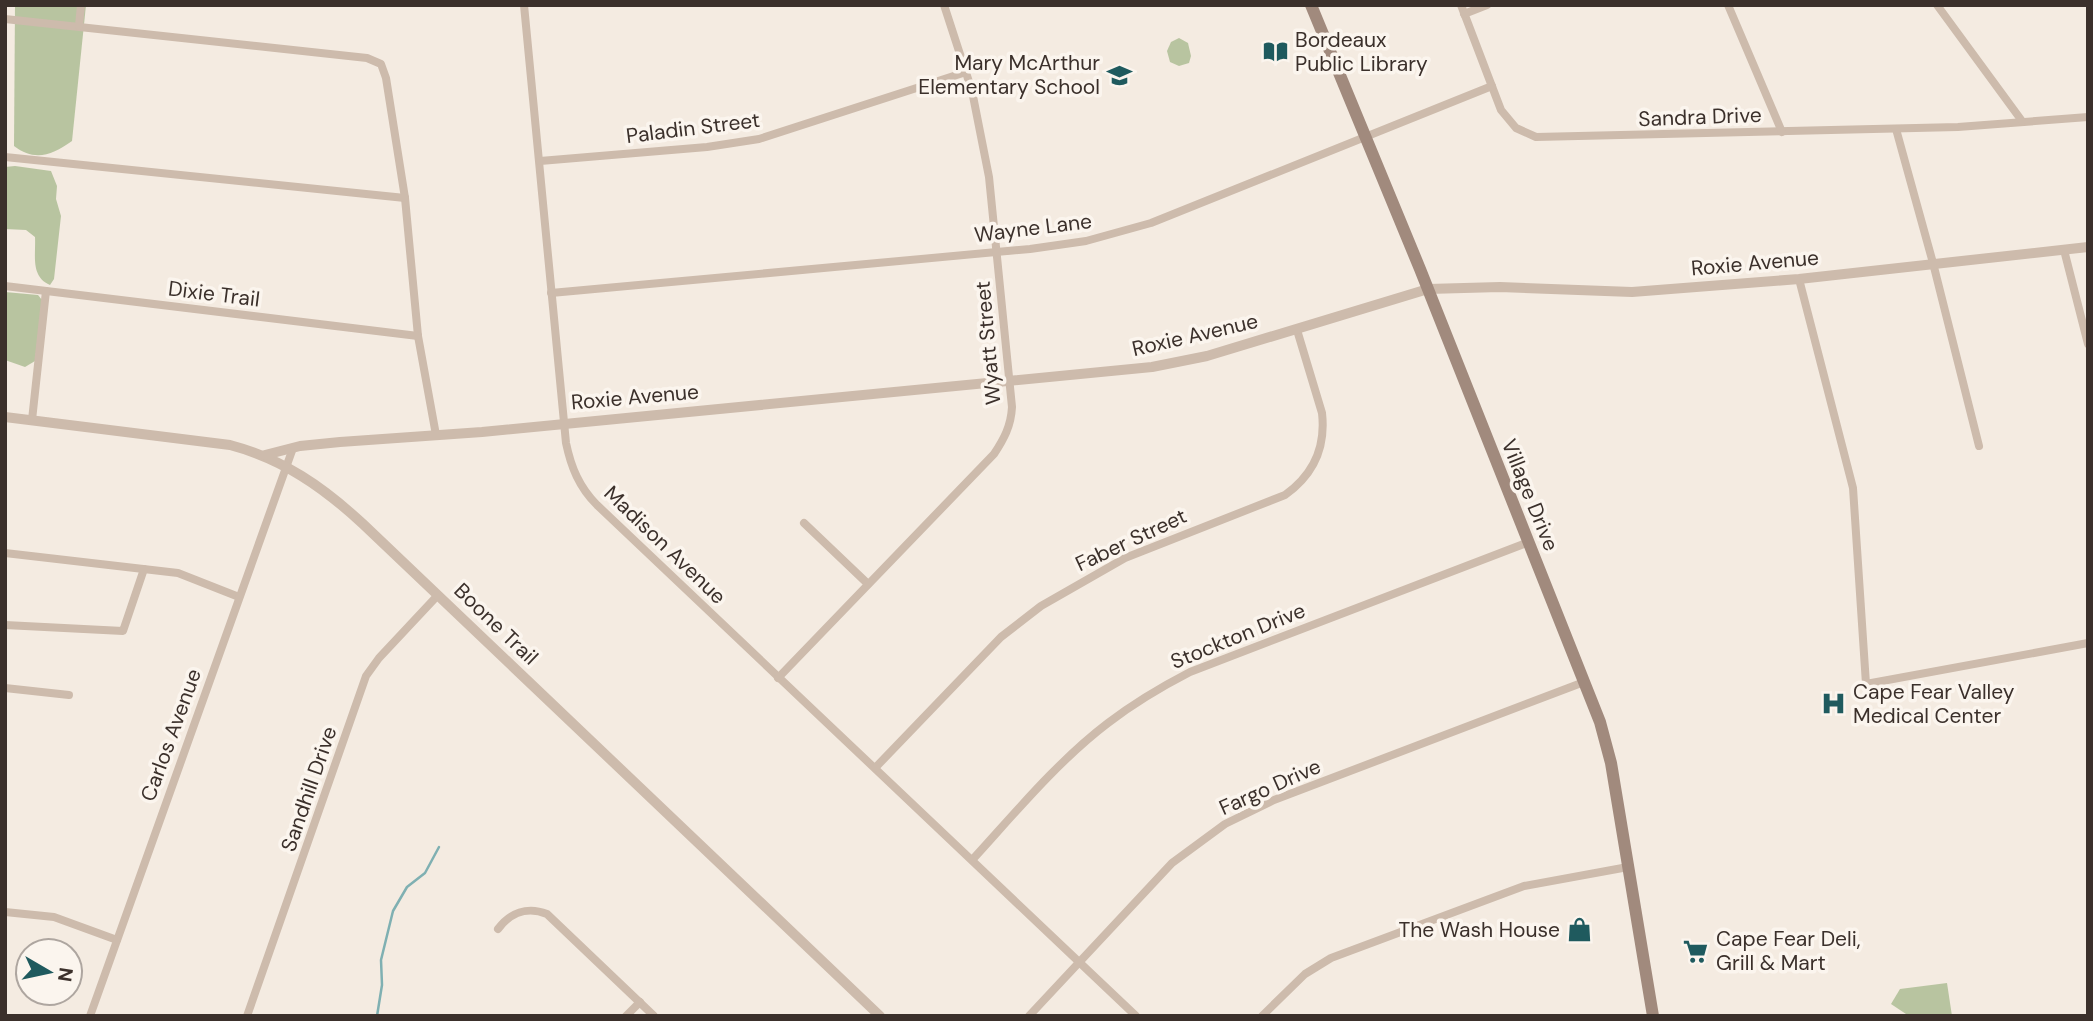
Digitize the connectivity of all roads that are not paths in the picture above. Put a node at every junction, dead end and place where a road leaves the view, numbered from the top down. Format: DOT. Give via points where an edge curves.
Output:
graph roads {
  1 [pos="81,5"];
  2 [pos="524,5"];
  3 [pos="944,5"];
  4 [pos="1311,5"];
  5 [pos="1487,5"];
  6 [pos="1728,5"];
  7 [pos="1937,5"];
  8 [pos="1462,9"];
  9 [pos="5,19"];
  10 [pos="79,26"];
  11 [pos="966,72"];
  12 [pos="1492,86"];
  13 [pos="2088,117"];
  14 [pos="2022,121"];
  15 [pos="1896,129"];
  16 [pos="1782,132"];
  17 [pos="1366,138"];
  18 [pos="5,157"];
  19 [pos="540,161"];
  20 [pos="405,198"];
  21 [pos="2088,247"];
  22 [pos="2064,250"];
  23 [pos="997,251"];
  24 [pos="1934,263"];
  25 [pos="1799,279"];
  26 [pos="5,286"];
  27 [pos="1428,289"];
  28 [pos="46,291"];
  29 [pos="551,293"];
  30 [pos="1297,330"];
  31 [pos="418,336"];
  32 [pos="2088,344"];
  33 [pos="1010,382"];
  34 [pos="5,416"];
  35 [pos="32,419"];
  36 [pos="564,423"];
  37 [pos="436,435"];
  38 [pos="1979,446"];
  39 [pos="293,447"];
  40 [pos="265,455"];
  41 [pos="286,466"];
  42 [pos="804,523"];
  43 [pos="1528,542"];
  44 [pos="5,553"];
  45 [pos="144,569"];
  46 [pos="868,584"];
  47 [pos="438,595"];
  48 [pos="239,597"];
  49 [pos="5,625"];
  50 [pos="2088,643"];
  51 [pos="778,678"];
  52 [pos="1584,682"];
  53 [pos="5,688"];
  54 [pos="69,695"];
  55 [pos="876,767"];
  56 [pos="973,859"];
  57 [pos="1628,867"];
  58 [pos="5,912"];
  59 [pos="498,929"];
  60 [pos="117,940"];
  61 [pos="1080,962"];
  62 [pos="640,1002"];
  63 [pos="90,1016"];
  64 [pos="247,1016"];
  65 [pos="626,1016"];
  66 [pos="654,1016"];
  67 [pos="880,1016"];
  68 [pos="1029,1016"];
  69 [pos="1136,1016"];
  70 [pos="1262,1016"];
  71 [pos="1653,1016"];
  1 -- 10 [label="street"];
  2 -- 19 [label="street, Madison Avenue"];
  3 -- 11 [label="street, Wyatt Street"];
  4 -- 17 [label="main road, Village Drive"];
  5 -- 8 [label="street"];
  6 -- 16 [label="street"];
  7 -- 14 [label="street"];
  8 -- 12 [label="street, Sandra Drive"];
  9 -- 10 [label="street"];
  10 -- 20 [label="street" via="367,58 381,64"];
  11 -- 19 [label="street, Paladin Street" via="759,139"];
  11 -- 23 [label="street, Wyatt Street" via="981,132"];
  12 -- 16 [label="street, Sandra Drive" via="1508,121 1536,137"];
  12 -- 17 [label="street, Wayne Lane"];
  13 -- 14 [label="street, Sandra Drive"];
  14 -- 15 [label="street, Sandra Drive"];
  15 -- 16 [label="street, Sandra Drive"];
  15 -- 24 [label="street"];
  17 -- 23 [label="street, Wayne Lane" via="1120,233 1056,246"];
  17 -- 27 [label="main road, Village Drive"];
  18 -- 20 [label="street"];
  19 -- 29 [label="street, Madison Avenue"];
  20 -- 31 [label="street"];
  21 -- 22 [label="street, Roxie Avenue"];
  22 -- 24 [label="street, Roxie Avenue"];
  22 -- 32 [label="street"];
  23 -- 29 [label="street, Wayne Lane"];
  23 -- 33 [label="street, Wyatt Street"];
  24 -- 25 [label="street, Roxie Avenue"];
  24 -- 38 [label="street"];
  25 -- 27 [label="street, Roxie Avenue" via="1632,292"];
  25 -- 50 [label="street" via="1853,488 1866,684"];
  26 -- 28 [label="street, Dixie Trail"];
  27 -- 30 [label="street, Roxie Avenue"];
  27 -- 43 [label="main road, Village Drive"];
  28 -- 31 [label="street, Dixie Trail"];
  28 -- 35 [label="street"];
  29 -- 36 [label="street, Madison Avenue"];
  30 -- 33 [label="street, Roxie Avenue" via="1164,365"];
  30 -- 55 [label="street, Faber Street" via="1323,424 1318,457 1304,478 1285,495 1138,553 1041,606 1001,637"];
  31 -- 37 [label="street"];
  33 -- 36 [label="street, Roxie Avenue"];
  33 -- 46 [label="street, Wyatt Street" via="1010,424 994,454"];
  34 -- 35 [label="street, Boone Trail"];
  35 -- 40 [label="street, Boone Trail" via="230,445"];
  36 -- 37 [label="street, Roxie Avenue"];
  36 -- 51 [label="street, Madison Avenue" via="570,460 586,493"];
  37 -- 39 [label="street, Roxie Avenue"];
  39 -- 40 [label="street, Roxie Avenue"];
  39 -- 41 [label="street, Carlos Avenue"];
  40 -- 41 [label="street, Boone Trail"];
  41 -- 47 [label="street, Boone Trail" via="341,503"];
  41 -- 48 [label="street, Carlos Avenue"];
  42 -- 46 [label="street"];
  43 -- 52 [label="main road, Village Drive"];
  43 -- 56 [label="street, Stockton Drive" via="1190,671 1163,686 1080,747"];
  44 -- 45 [label="street"];
  45 -- 48 [label="street" via="178,573"];
  45 -- 49 [label="street" via="123,631"];
  46 -- 51 [label="street, Wyatt Street"];
  47 -- 64 [label="street, Sandhill Drive" via="366,676"];
  47 -- 67 [label="street, Boone Trail"];
  48 -- 60 [label="street, Carlos Avenue"];
  51 -- 55 [label="street, Madison Avenue"];
  52 -- 57 [label="main road, Village Drive" via="1606,740"];
  52 -- 61 [label="street, Fargo Drive" via="1246,813 1172,863"];
  53 -- 54 [label="street"];
  55 -- 56 [label="street, Madison Avenue"];
  56 -- 61 [label="street, Madison Avenue"];
  57 -- 70 [label="street" via="1515,889 1331,958 1292,984"];
  57 -- 71 [label="main road, Village Drive"];
  58 -- 60 [label="street" via="54,917"];
  59 -- 62 [label="street" via="524,911 547,914"];
  60 -- 63 [label="street, Carlos Avenue"];
  61 -- 68 [label="street, Fargo Drive"];
  61 -- 69 [label="street, Madison Avenue"];
  62 -- 65 [label="street"];
  62 -- 66 [label="street"];
}
